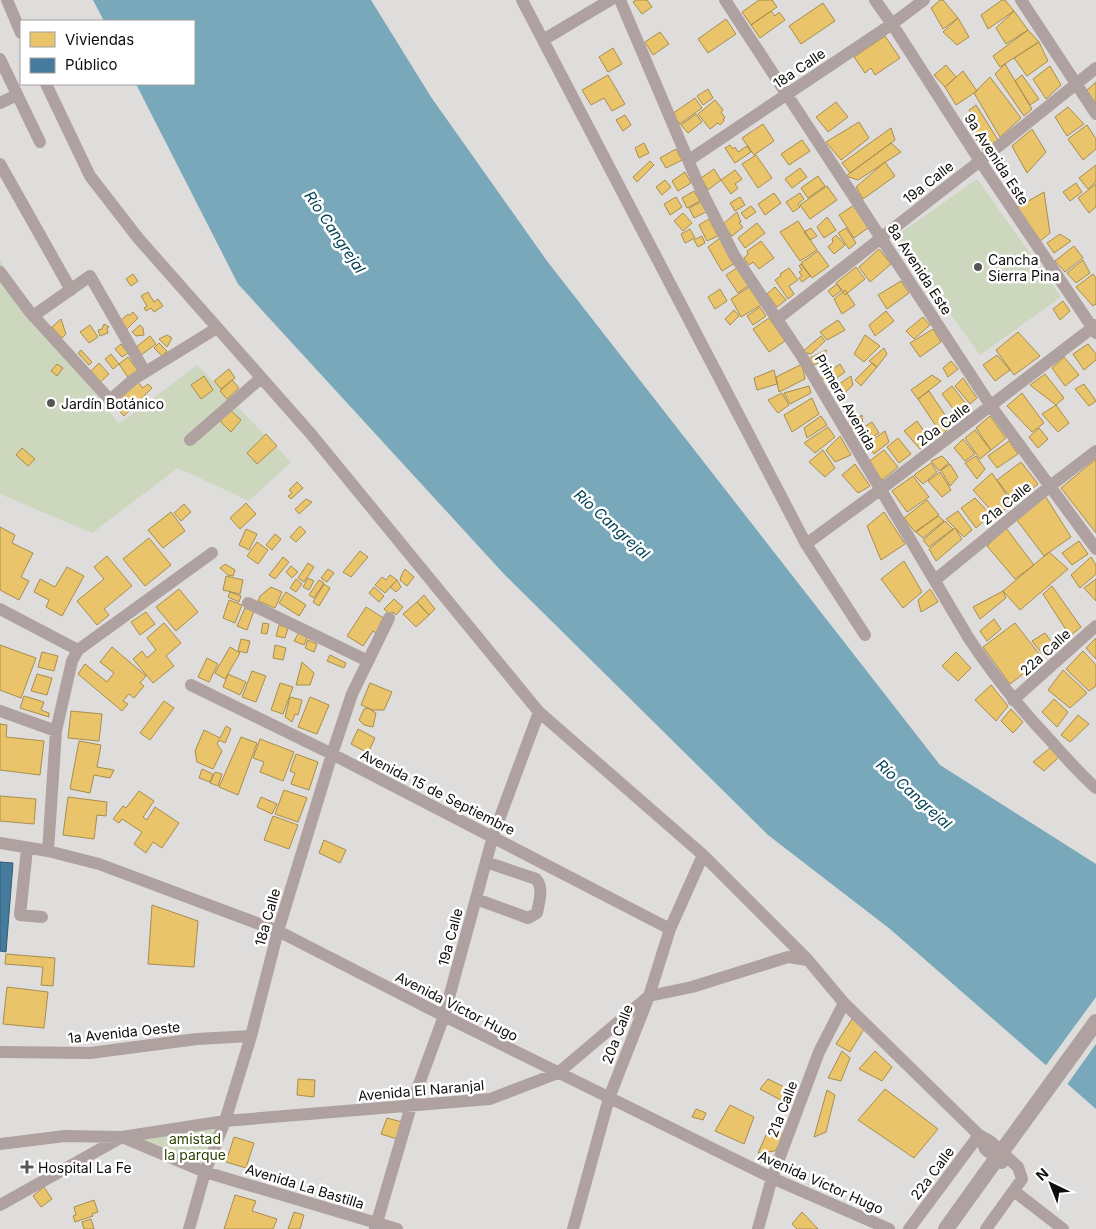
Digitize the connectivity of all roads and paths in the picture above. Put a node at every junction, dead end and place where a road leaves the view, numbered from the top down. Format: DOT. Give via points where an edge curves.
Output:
graph roads {
  1 [pos="6,0"];
  2 [pos="522,0"];
  3 [pos="610,0"];
  4 [pos="620,0"];
  5 [pos="725,0"];
  6 [pos="875,0"];
  7 [pos="924,0"];
  8 [pos="1021,0"];
  9 [pos="892,24"];
  10 [pos="20,31"];
  11 [pos="543,40"];
  12 [pos="0,59"];
  13 [pos="1096,68"];
  14 [pos="1076,83"];
  15 [pos="46,85"];
  16 [pos="17,94"];
  17 [pos="787,94"];
  18 [pos="0,103"];
  19 [pos="1096,114"];
  20 [pos="40,142"];
  21 [pos="689,160"];
  22 [pos="980,161"];
  23 [pos="0,164"];
  24 [pos="882,237"];
  25 [pos="0,272"];
  26 [pos="71,290"];
  27 [pos="34,316"];
  28 [pos="777,319"];
  29 [pos="217,328"];
  30 [pos="1095,329"];
  31 [pos="146,372"];
  32 [pos="261,378"];
  33 [pos="991,406"];
  34 [pos="190,440"];
  35 [pos="1096,451"];
  36 [pos="1049,487"];
  37 [pos="880,490"];
  38 [pos="806,544"];
  39 [pos="1096,549"];
  40 [pos="212,553"];
  41 [pos="935,580"];
  42 [pos="248,603"];
  43 [pos="0,609"];
  44 [pos="389,618"];
  45 [pos="1096,626"];
  46 [pos="866,635"];
  47 [pos="78,650"];
  48 [pos="368,661"];
  49 [pos="191,685"];
  50 [pos="1013,700"];
  51 [pos="0,711"];
  52 [pos="539,712"];
  53 [pos="56,731"];
  54 [pos="332,754"];
  55 [pos="1096,788"];
  56 [pos="493,836"];
  57 [pos="0,843"];
  58 [pos="27,849"];
  59 [pos="48,851"];
  60 [pos="703,855"];
  61 [pos="486,862"];
  62 [pos="557,870"];
  63 [pos="540,884"];
  64 [pos="476,899"];
  65 [pos="42,917"];
  66 [pos="670,929"];
  67 [pos="278,930"];
  68 [pos="808,960"];
  69 [pos="649,996"];
  70 [pos="844,1003"];
  71 [pos="444,1016"];
  72 [pos="1096,1022"];
  73 [pos="250,1036"];
  74 [pos="0,1052"];
  75 [pos="558,1073"];
  76 [pos="609,1098"];
  77 [pos="411,1106"];
  78 [pos="225,1121"];
  79 [pos="979,1135"];
  80 [pos="122,1137"];
  81 [pos="2,1144"];
  82 [pos="205,1172"];
  83 [pos="772,1178"];
  84 [pos="1014,1191"];
  85 [pos="0,1205"];
  86 [pos="376,1226"];
  87 [pos="189,1229"];
  88 [pos="397,1229"];
  89 [pos="573,1229"];
  90 [pos="758,1229"];
  91 [pos="889,1229"];
  92 [pos="909,1229"];
  93 [pos="946,1229"];
  94 [pos="986,1229"];
  95 [pos="1063,1229"];
  1 -- 10 [label="street"];
  2 -- 11 [label="street"];
  3 -- 11 [label="street"];
  4 -- 21 [label="street, Primera Avenida"];
  5 -- 17 [label="street, 8a Avenida Este"];
  6 -- 9 [label="street, 9a Avenida Este"];
  7 -- 9 [label="street, 18a Calle"];
  8 -- 14 [label="street"];
  9 -- 17 [label="street, 18a Calle"];
  9 -- 22 [label="street, 9a Avenida Este"];
  11 -- 38 [label="street"];
  12 -- 16 [label="street"];
  13 -- 14 [label="street, 19a Calle"];
  14 -- 19 [label="street"];
  14 -- 22 [label="street, 19a Calle"];
  15 -- 29 [label="street" via="90,176 138,238"];
  16 -- 18 [label="street"];
  16 -- 20 [label="street"];
  17 -- 21 [label="street, 18a Calle"];
  17 -- 24 [label="street, 8a Avenida Este"];
  21 -- 28 [label="street, Primera Avenida" via="734,254"];
  22 -- 24 [label="street, 19a Calle"];
  22 -- 30 [label="street, 9a Avenida Este"];
  23 -- 26 [label="street"];
  24 -- 28 [label="street, 19a Calle"];
  24 -- 33 [label="street, 8a Avenida Este"];
  25 -- 27 [label="street"];
  26 -- 27 [label="street"];
  26 -- 31 [label="street" via="90,276"];
  27 -- 31 [label="street" via="110,400"];
  28 -- 37 [label="street, Primera Avenida"];
  29 -- 31 [label="street"];
  29 -- 32 [label="street"];
  30 -- 33 [label="street, 20a Calle"];
  32 -- 34 [label="street"];
  32 -- 52 [label="street"];
  33 -- 36 [label="street, 8a Avenida Este"];
  33 -- 37 [label="street, 20a Calle"];
  35 -- 36 [label="street, 21a Calle"];
  36 -- 39 [label="street, 8a Avenida Este"];
  36 -- 41 [label="street, 21a Calle"];
  37 -- 38 [label="street, 20a Calle"];
  37 -- 41 [label="street, Primera Avenida"];
  38 -- 46 [label="street"];
  40 -- 47 [label="street"];
  41 -- 50 [label="street, Primera Avenida" via="968,637"];
  42 -- 48 [label="street"];
  43 -- 47 [label="street"];
  44 -- 48 [label="street, 18a Calle"];
  45 -- 50 [label="street, 22a Calle"];
  47 -- 53 [label="street" via="72,661"];
  48 -- 54 [label="street, 18a Calle" via="352,694"];
  49 -- 54 [label="street, Avenida 15 de Septiembre"];
  50 -- 55 [label="street, Primera Avenida"];
  51 -- 53 [label="street"];
  52 -- 56 [label="street, 19a Calle"];
  52 -- 60 [label="street"];
  53 -- 59 [label="street"];
  54 -- 56 [label="street, Avenida 15 de Septiembre"];
  54 -- 67 [label="street, 18a Calle"];
  56 -- 61 [label="street, 19a Calle"];
  56 -- 62 [label="street, Avenida 15 de Septiembre"];
  57 -- 58 [label="street, Avenida Víctor Hugo"];
  58 -- 59 [label="street, Avenida Víctor Hugo"];
  58 -- 65 [label="street" via="20,915"];
  59 -- 67 [label="street, Avenida Víctor Hugo" via="99,864"];
  60 -- 66 [label="street, 20a Calle"];
  60 -- 68 [label="street"];
  61 -- 63 [label="street"];
  61 -- 64 [label="street, 19a Calle"];
  62 -- 63 [label="street"];
  62 -- 66 [label="street, Avenida 15 de Septiembre"];
  63 -- 64 [label="street" via="537,913 528,918"];
  64 -- 71 [label="street, 19a Calle"];
  66 -- 69 [label="street, 20a Calle"];
  67 -- 71 [label="street, Avenida Víctor Hugo"];
  67 -- 73 [label="street, 18a Calle"];
  68 -- 69 [label="street, Avenida El Naranjal" via="788,957 692,987"];
  68 -- 70 [label="street"];
  69 -- 75 [label="street, Avenida El Naranjal"];
  69 -- 76 [label="street, 20a Calle"];
  70 -- 79 [label="street"];
  70 -- 83 [label="street, 21a Calle" via="819,1052"];
  71 -- 75 [label="street, Avenida Víctor Hugo"];
  71 -- 77 [label="street, 19a Calle"];
  72 -- 93 [label="main road, bridge"];
  73 -- 74 [label="street, 1a Avenida Oeste" via="198,1039 90,1053"];
  73 -- 78 [label="street, 18a Calle"];
  75 -- 76 [label="street, Avenida Víctor Hugo"];
  75 -- 77 [label="street, Avenida El Naranjal" via="490,1099"];
  76 -- 83 [label="street, Avenida Víctor Hugo"];
  76 -- 89 [label="street, 20a Calle"];
  77 -- 78 [label="street, Avenida El Naranjal"];
  77 -- 86 [label="street, 19a Calle"];
  78 -- 80 [label="street, Avenida El Naranjal"];
  78 -- 82 [label="street, 18a Calle"];
  79 -- 84 [label="street" via="985,1149 1022,1179"];
  79 -- 92 [label="street, 22a Calle"];
  80 -- 81 [label="street, Avenida El Naranjal" via="65,1136"];
  80 -- 82 [label="street, Avenida La Bastilla"];
  80 -- 85 [label="street"];
  82 -- 86 [label="street, Avenida La Bastilla"];
  82 -- 87 [label="street, 18a Calle"];
  83 -- 90 [label="street, 21a Calle"];
  83 -- 91 [label="street, Avenida Víctor Hugo"];
  84 -- 94 [label="street"];
  84 -- 95 [label="street"];
  86 -- 88 [label="street, Avenida La Bastilla"];
}
